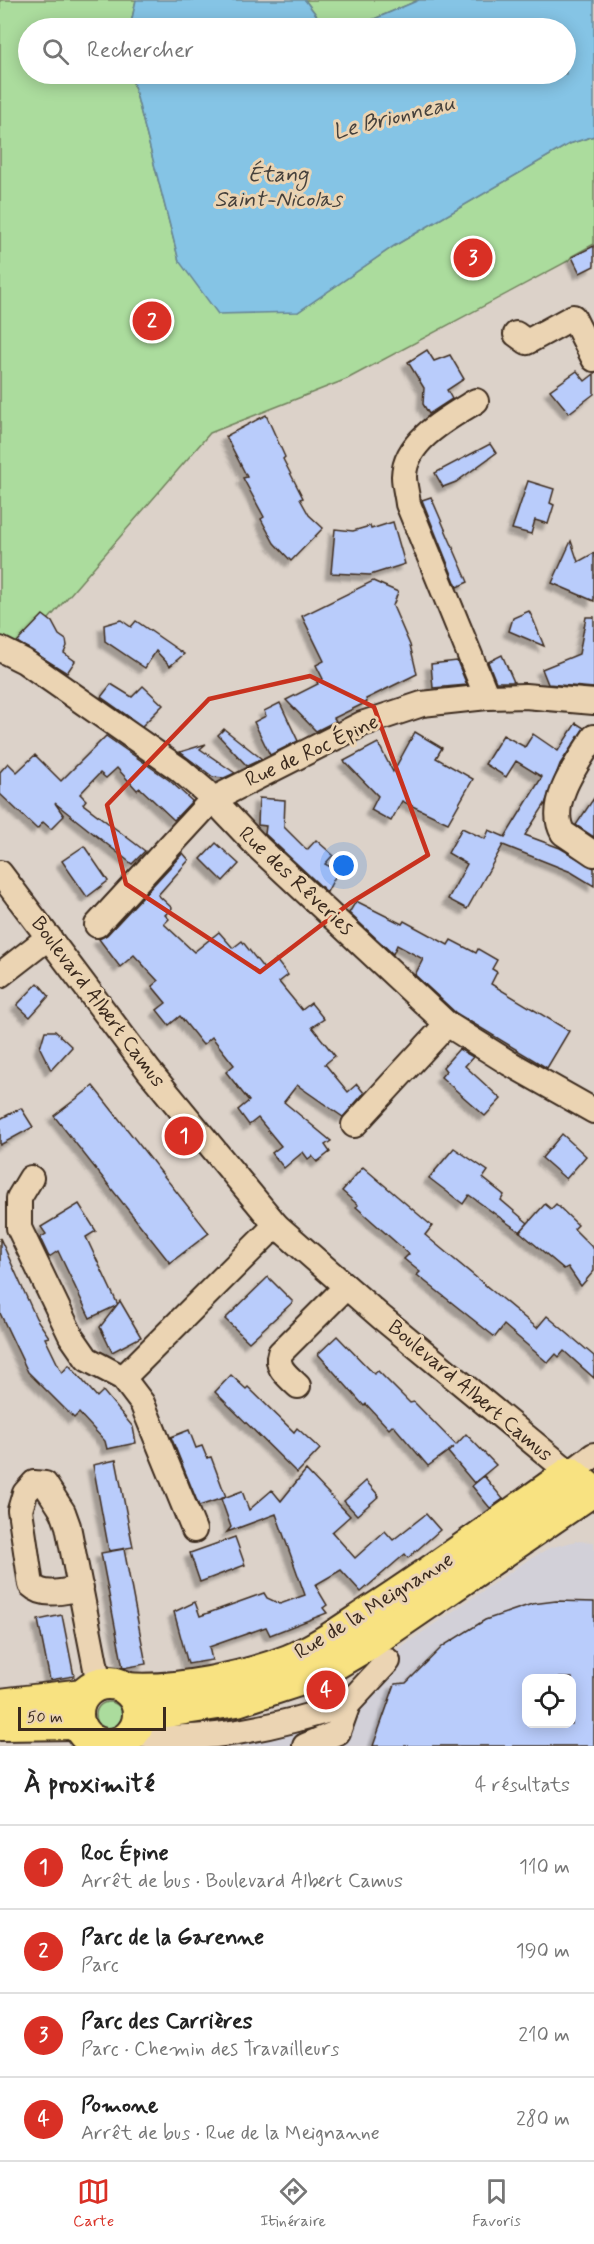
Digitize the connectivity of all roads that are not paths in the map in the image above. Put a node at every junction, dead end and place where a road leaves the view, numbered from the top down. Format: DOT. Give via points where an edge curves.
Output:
graph roads {
  1 [pos="516,334"];
  2 [pos="594,359"];
  3 [pos="476,401"];
  4 [pos="0,649"];
  5 [pos="487,697"];
  6 [pos="594,702"];
  7 [pos="594,738"];
  8 [pos="214,803"];
  9 [pos="594,854"];
  10 [pos="0,873"];
  11 [pos="97,925"];
  12 [pos="49,938"];
  13 [pos="0,975"];
  14 [pos="447,1024"];
  15 [pos="594,1112"];
  16 [pos="354,1125"];
  17 [pos="31,1178"];
  18 [pos="276,1225"];
  19 [pos="346,1287"];
  20 [pos="123,1378"];
  21 [pos="298,1386"];
  22 [pos="589,1480"];
  23 [pos="194,1530"];
  24 [pos="81,1588"];
  25 [pos="388,1660"];
  26 [pos="348,1704"];
  27 [pos="0,1705"];
  28 [pos="111,1716"];
  29 [pos="0,1724"];
  30 [pos="243,1739"];
  31 [pos="305,1746"];
  1 -- 2 [label="street" via="527,342 573,317"];
  3 -- 5 [label="street" via="438,424 414,450 404,474 408,504"];
  4 -- 8 [label="street, Rue des Rêveries" via="24,661 129,733 179,769"];
  5 -- 6 [label="street, Rue de Roc Épine"];
  5 -- 8 [label="street, Rue de Roc Épine" via="422,704 362,724"];
  7 -- 9 [label="street" via="578,763 557,814 559,828 567,838"];
  8 -- 11 [label="street"];
  8 -- 14 [label="street, Rue des Rêveries"];
  10 -- 12 [label="street, Boulevard Albert Camus"];
  12 -- 13 [label="street"];
  12 -- 18 [label="street, Boulevard Albert Camus" via="149,1071"];
  14 -- 15 [label="street, Rue des Rêveries"];
  14 -- 16 [label="street"];
  17 -- 20 [label="street" via="19,1198 19,1228 71,1336 87,1359"];
  18 -- 19 [label="street, Boulevard Albert Camus"];
  18 -- 20 [label="street"];
  19 -- 21 [label="street" via="280,1353 280,1369"];
  19 -- 22 [label="street, Boulevard Albert Camus"];
  20 -- 23 [label="street" via="142,1403"];
  22 -- 28 [label="main road, Rue de la Meignanne" via="366,1646 317,1674 237,1700"];
  24 -- 28 [label="street"];
  25 -- 26 [label="street"];
  26 -- 30 [label="street"];
  26 -- 31 [label="street" via="338,1732"];
  27 -- 28 [label="main road, Rue de la Meignanne"];
  28 -- 29 [label="main road, Rue de la Meignanne"];
  28 -- 30 [label="street" via="166,1740"];
}
